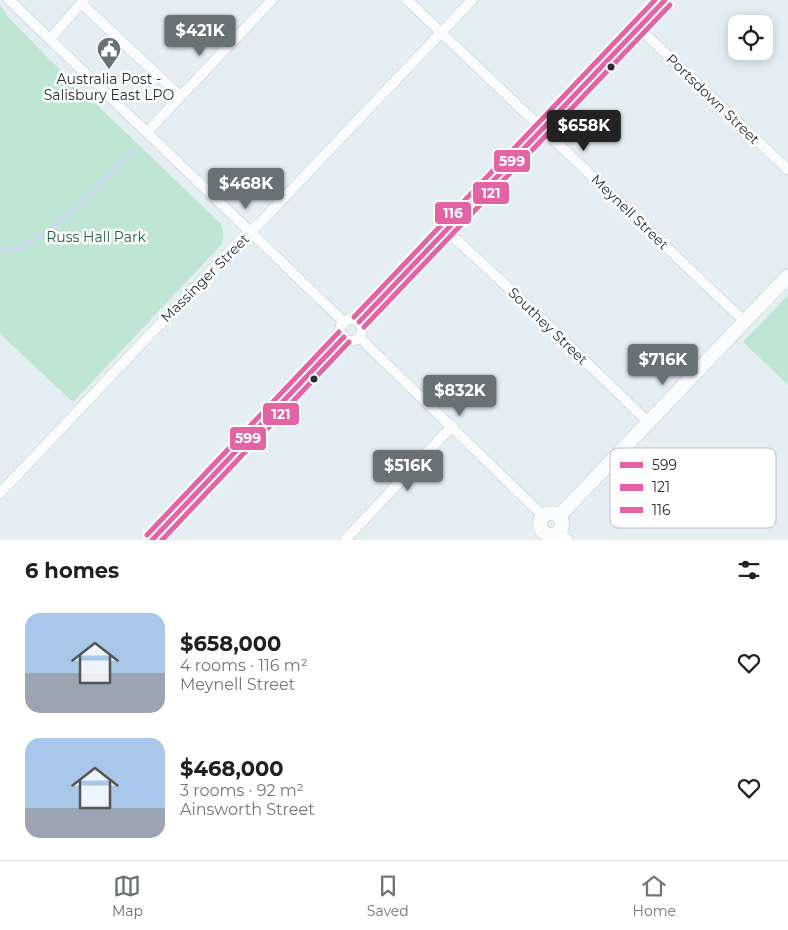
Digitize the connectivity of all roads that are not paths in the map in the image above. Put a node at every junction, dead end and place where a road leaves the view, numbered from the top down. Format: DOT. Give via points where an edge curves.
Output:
graph roads {
  1 [pos="9,0"];
  2 [pos="272,0"];
  3 [pos="407,0"];
  4 [pos="472,0"];
  5 [pos="665,0"];
  6 [pos="83,2"];
  7 [pos="639,28"];
  8 [pos="441,33"];
  9 [pos="50,39"];
  10 [pos="180,96"];
  11 [pos="542,129"];
  12 [pos="147,132"];
  13 [pos="788,170"];
  14 [pos="446,230"];
  15 [pos="250,232"];
  16 [pos="788,276"];
  17 [pos="344,322"];
  18 [pos="359,322"];
  19 [pos="744,322"];
  20 [pos="344,337"];
  21 [pos="359,337"];
  22 [pos="648,422"];
  23 [pos="452,426"];
  24 [pos="623,448"];
  25 [pos="610,462"];
  26 [pos="0,493"];
  27 [pos="543,516"];
  28 [pos="559,516"];
  29 [pos="540,536"];
  30 [pos="564,536"];
  31 [pos="152,540"];
  32 [pos="345,540"];
  1 -- 9 [label="street"];
  2 -- 10 [label="street"];
  3 -- 8 [label="street, Meynell Street"];
  4 -- 8 [label="street, Massinger Street"];
  5 -- 7 [label="street"];
  6 -- 9 [label="street"];
  6 -- 10 [label="street"];
  7 -- 11 [label="street"];
  7 -- 13 [label="street, Portsdown Street"];
  8 -- 11 [label="street, Meynell Street"];
  8 -- 15 [label="street, Massinger Street"];
  9 -- 12 [label="street"];
  10 -- 12 [label="street"];
  11 -- 14 [label="street"];
  11 -- 19 [label="street, Meynell Street"];
  12 -- 15 [label="street"];
  14 -- 18 [label="street"];
  14 -- 22 [label="street, Southey Street"];
  15 -- 17 [label="street"];
  15 -- 26 [label="street, Massinger Street"];
  16 -- 19 [label="street"];
  17 -- 18 [label="street" via="350,319"];
  17 -- 20 [label="street" via="341,331"];
  18 -- 21 [label="street" via="362,328"];
  19 -- 22 [label="street"];
  20 -- 21 [label="street" via="350,340"];
  20 -- 31 [label="street"];
  21 -- 23 [label="street"];
  22 -- 24 [label="street"];
  23 -- 27 [label="street"];
  23 -- 32 [label="street"];
  25 -- 28 [label="street"];
  27 -- 28 [label="street" via="553,513"];
  27 -- 29 [label="street"];
  28 -- 30 [label="street"];
  29 -- 30 [label="street"];
}
